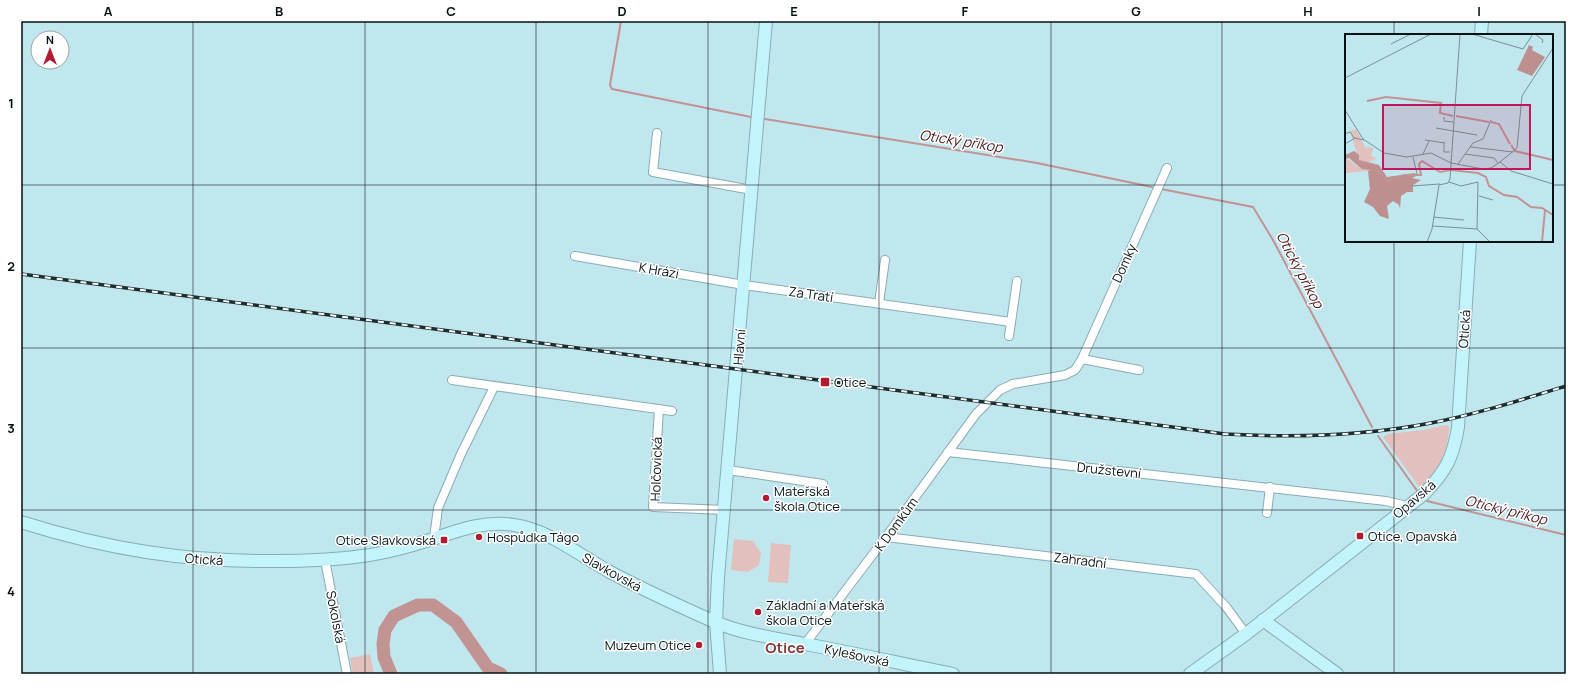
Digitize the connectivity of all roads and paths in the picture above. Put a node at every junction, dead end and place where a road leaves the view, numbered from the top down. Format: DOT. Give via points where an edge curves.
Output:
graph roads {
  1 [pos="766,21"];
  2 [pos="1482,21"];
  3 [pos="1481,34"];
  4 [pos="657,133"];
  5 [pos="1167,168"];
  6 [pos="752,190"];
  7 [pos="1470,242"];
  8 [pos="575,256"];
  9 [pos="885,260"];
  10 [pos="1017,281"];
  11 [pos="744,285"];
  12 [pos="879,303"];
  13 [pos="1011,322"];
  14 [pos="1009,336"];
  15 [pos="1082,359"];
  16 [pos="1139,370"];
  17 [pos="452,380"];
  18 [pos="494,387"];
  19 [pos="987,403"];
  20 [pos="659,409"];
  21 [pos="672,411"];
  22 [pos="1459,417"];
  23 [pos="948,452"];
  24 [pos="728,470"];
  25 [pos="823,484"];
  26 [pos="1270,487"];
  27 [pos="1416,500"];
  28 [pos="725,510"];
  29 [pos="1267,513"];
  30 [pos="21,522"];
  31 [pos="886,537"];
  32 [pos="434,538"];
  33 [pos="391,551"];
  34 [pos="324,560"];
  35 [pos="1263,620"];
  36 [pos="716,622"];
  37 [pos="1246,634"];
  38 [pos="805,644"];
  39 [pos="347,674"];
  40 [pos="720,674"];
  41 [pos="953,674"];
  42 [pos="1190,674"];
  43 [pos="1337,674"];
  1 -- 6 [label="main road, Hlavní"];
  2 -- 3 [label="main road"];
  4 -- 6 [label="street" via="653,172"];
  5 -- 15 [label="street, Domky"];
  6 -- 11 [label="main road, Hlavní"];
  7 -- 22 [label="main road, Otická"];
  8 -- 11 [label="street, K Hrázi"];
  9 -- 12 [label="street"];
  10 -- 13 [label="street"];
  11 -- 12 [label="street, Za Tratí"];
  11 -- 24 [label="main road, Hlavní"];
  12 -- 13 [label="street, Za Tratí"];
  13 -- 14 [label="street"];
  15 -- 16 [label="street"];
  15 -- 19 [label="street, Domky" via="1075,370 1065,375 1012,384 1000,390"];
  17 -- 18 [label="street"];
  18 -- 20 [label="street"];
  18 -- 32 [label="street" via="438,508"];
  19 -- 23 [label="street, K Domkům"];
  20 -- 21 [label="street"];
  20 -- 28 [label="street, Holčovická" via="653,507"];
  22 -- 27 [label="main road, Opavská" via="1454,448 1447,466"];
  23 -- 26 [label="street, Družstevní"];
  23 -- 31 [label="street, K Domkům"];
  24 -- 25 [label="street"];
  24 -- 28 [label="main road, Hlavní"];
  26 -- 27 [label="street, Družstevní" via="1386,500"];
  26 -- 29 [label="street"];
  27 -- 35 [label="main road, Opavská"];
  28 -- 36 [label="main road, Hlavní"];
  30 -- 34 [label="main road, Otická" via="78,539 205,560"];
  31 -- 37 [label="street, Zahradní" via="1196,574 1227,608"];
  31 -- 38 [label="street, K Domkům"];
  32 -- 33 [label="main road, Slavkovská"];
  32 -- 36 [label="main road, Slavkovská" via="484,525 506,524 531,529 662,599"];
  33 -- 34 [label="main road, Otická"];
  34 -- 39 [label="street, Sokolská"];
  35 -- 37 [label="main road"];
  35 -- 43 [label="main road"];
  36 -- 38 [label="main road, Kylešovská" via="738,630"];
  36 -- 40 [label="main road, Hlavní"];
  37 -- 42 [label="main road"];
  38 -- 41 [label="main road, Kylešovská"];
}
